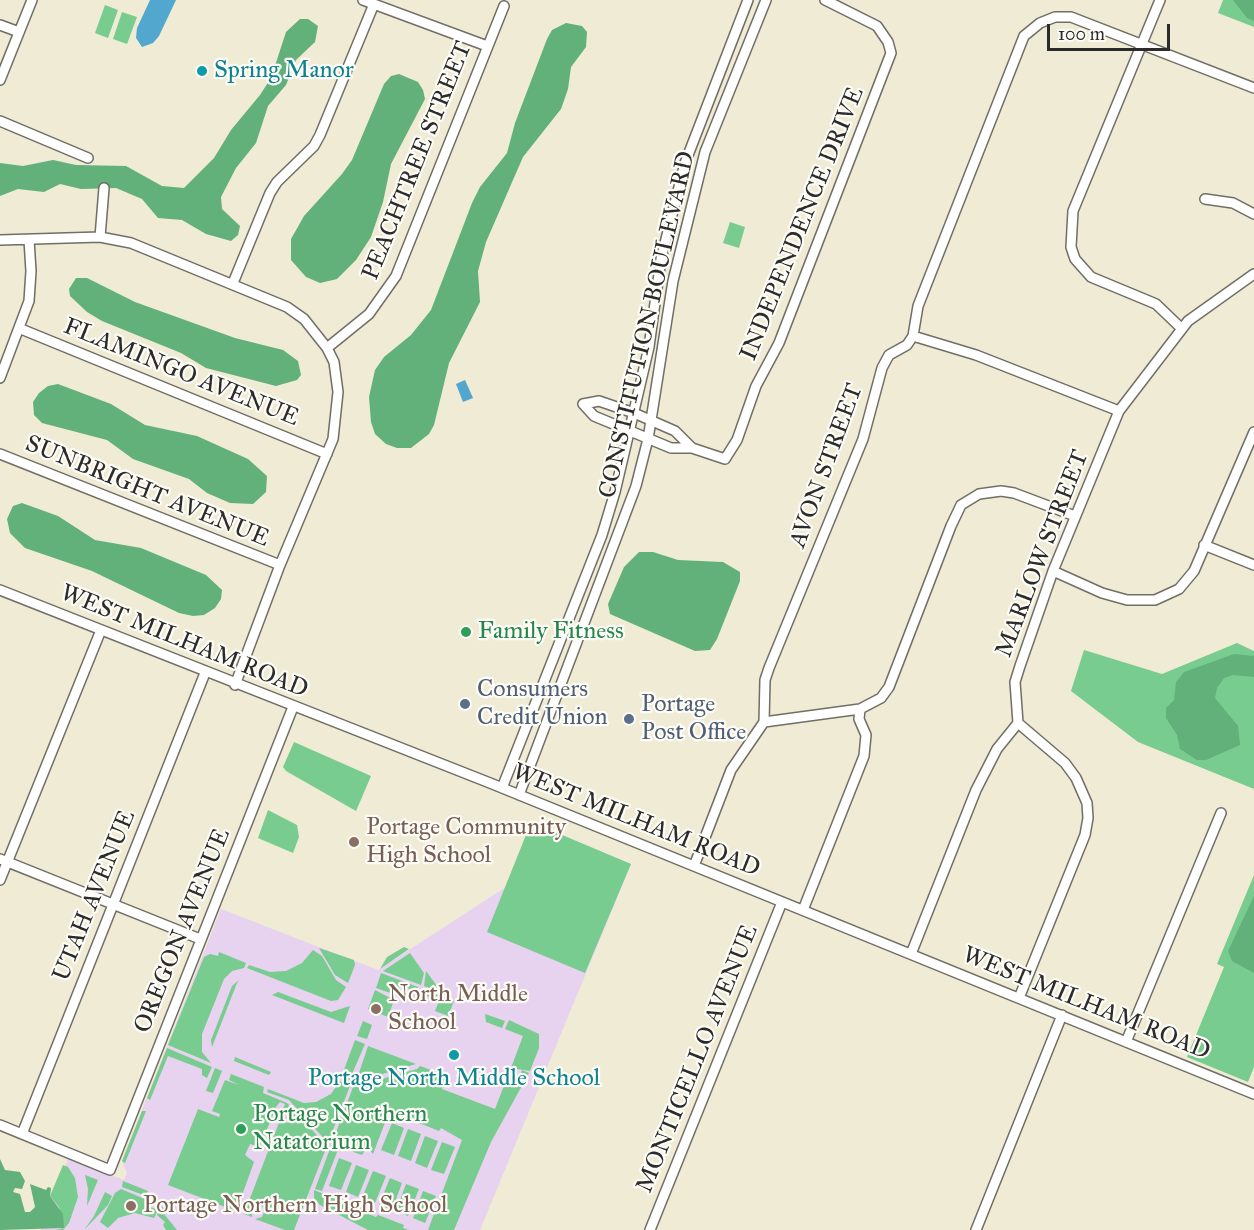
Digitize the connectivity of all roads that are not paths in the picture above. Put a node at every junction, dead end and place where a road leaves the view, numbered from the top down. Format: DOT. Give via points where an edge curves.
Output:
graph roads {
  1 [pos="32,0"];
  2 [pos="363,0"];
  3 [pos="748,0"];
  4 [pos="766,0"];
  5 [pos="825,0"];
  6 [pos="1160,0"];
  7 [pos="374,4"];
  8 [pos="504,6"];
  9 [pos="0,25"];
  10 [pos="19,32"];
  11 [pos="1142,43"];
  12 [pos="487,46"];
  13 [pos="0,80"];
  14 [pos="1254,88"];
  15 [pos="0,122"];
  16 [pos="88,158"];
  17 [pos="104,188"];
  18 [pos="1205,199"];
  19 [pos="1254,214"];
  20 [pos="100,237"];
  21 [pos="0,240"];
  22 [pos="29,240"];
  23 [pos="1254,274"];
  24 [pos="233,284"];
  25 [pos="1181,328"];
  26 [pos="21,329"];
  27 [pos="913,336"];
  28 [pos="327,348"];
  29 [pos="0,378"];
  30 [pos="1119,411"];
  31 [pos="634,413"];
  32 [pos="651,420"];
  33 [pos="630,431"];
  34 [pos="1252,437"];
  35 [pos="648,439"];
  36 [pos="692,448"];
  37 [pos="0,454"];
  38 [pos="327,454"];
  39 [pos="1075,516"];
  40 [pos="1204,545"];
  41 [pos="1254,565"];
  42 [pos="280,566"];
  43 [pos="1053,571"];
  44 [pos="0,591"];
  45 [pos="102,630"];
  46 [pos="205,673"];
  47 [pos="235,685"];
  48 [pos="293,707"];
  49 [pos="860,709"];
  50 [pos="764,722"];
  51 [pos="1018,723"];
  52 [pos="502,788"];
  53 [pos="519,795"];
  54 [pos="1221,813"];
  55 [pos="4,860"];
  56 [pos="694,866"];
  57 [pos="0,880"];
  58 [pos="113,902"];
  59 [pos="782,902"];
  60 [pos="803,910"];
  61 [pos="200,939"];
  62 [pos="911,954"];
  63 [pos="1019,998"];
  64 [pos="1062,1015"];
  65 [pos="1126,1042"];
  66 [pos="1254,1094"];
  67 [pos="0,1125"];
  68 [pos="22,1134"];
  69 [pos="650,1230"];
  70 [pos="976,1230"];
  1 -- 10 [label="street"];
  2 -- 7 [label="street"];
  3 -- 31 [label="street, CONSTITUTION BOULEVARD" via="685,163 661,259 649,348"];
  4 -- 32 [label="street, CONSTITUTION BOULEVARD" via="702,163 673,281"];
  5 -- 36 [label="street, INDEPENDENCE DRIVE" via="877,26 891,47 890,60 737,440 725,459"];
  6 -- 11 [label="street"];
  7 -- 12 [label="street"];
  7 -- 24 [label="street" via="320,135 270,193"];
  8 -- 12 [label="street, PEACHTREE STREET"];
  9 -- 10 [label="street"];
  10 -- 13 [label="street"];
  11 -- 14 [label="street"];
  11 -- 25 [label="street" via="1073,211 1071,247 1091,278 1156,304"];
  11 -- 27 [label="street" via="1071,17 1055,17 1040,23 1024,36 918,306"];
  12 -- 28 [label="street, PEACHTREE STREET" via="396,276 369,314"];
  15 -- 16 [label="street"];
  17 -- 20 [label="street"];
  18 -- 19 [label="street" via="1233,203"];
  20 -- 22 [label="street"];
  20 -- 24 [label="street" via="131,243"];
  21 -- 22 [label="street"];
  22 -- 26 [label="street" via="31,287"];
  23 -- 25 [label="street, MARLOW STREET"];
  24 -- 28 [label="street" via="288,307 304,319"];
  25 -- 30 [label="street, MARLOW STREET"];
  26 -- 29 [label="street"];
  26 -- 38 [label="street, FLAMINGO AVENUE"];
  27 -- 30 [label="street" via="976,355"];
  27 -- 50 [label="street, AVON STREET" via="907,345 889,355 882,368 863,439 765,680"];
  28 -- 38 [label="street" via="334,362 339,405"];
  30 -- 39 [label="street, MARLOW STREET"];
  31 -- 32 [label="street, INDEPENDENCE DRIVE"];
  31 -- 33 [label="street, CONSTITUTION BOULEVARD"];
  31 -- 33 [label="street, INDEPENDENCE DRIVE" via="599,401 583,404 594,416"];
  32 -- 35 [label="street, CONSTITUTION BOULEVARD"];
  32 -- 36 [label="street, INDEPENDENCE DRIVE" via="675,431"];
  33 -- 35 [label="street, INDEPENDENCE DRIVE"];
  33 -- 52 [label="street, CONSTITUTION BOULEVARD" via="602,535"];
  34 -- 40 [label="street"];
  35 -- 36 [label="street, INDEPENDENCE DRIVE" via="671,448"];
  35 -- 53 [label="street, CONSTITUTION BOULEVARD" via="610,559"];
  37 -- 42 [label="street, SUNBRIGHT AVENUE"];
  38 -- 42 [label="street"];
  39 -- 43 [label="street, MARLOW STREET"];
  39 -- 49 [label="street" via="1001,491 979,494 962,505 888,687 880,698"];
  40 -- 41 [label="street"];
  40 -- 43 [label="street" via="1188,580 1179,589 1155,600 1117,598"];
  42 -- 47 [label="street"];
  43 -- 51 [label="street, MARLOW STREET" via="1015,682"];
  44 -- 45 [label="street, WEST MILHAM ROAD"];
  45 -- 46 [label="street, WEST MILHAM ROAD"];
  45 -- 55 [label="street"];
  46 -- 47 [label="street, WEST MILHAM ROAD"];
  46 -- 58 [label="street, UTAH AVENUE"];
  47 -- 48 [label="street, WEST MILHAM ROAD"];
  48 -- 52 [label="street, WEST MILHAM ROAD"];
  48 -- 61 [label="street, OREGON AVENUE"];
  49 -- 50 [label="street"];
  49 -- 60 [label="street" via="859,719 866,735 864,756"];
  50 -- 56 [label="street" via="731,770"];
  51 -- 62 [label="street" via="997,749 976,790"];
  51 -- 63 [label="street" via="1065,763 1087,803 1088,818 1085,835"];
  52 -- 53 [label="street, WEST MILHAM ROAD"];
  53 -- 56 [label="street, WEST MILHAM ROAD"];
  54 -- 65 [label="street"];
  55 -- 57 [label="street"];
  55 -- 58 [label="street"];
  56 -- 59 [label="street, WEST MILHAM ROAD"];
  58 -- 61 [label="street"];
  58 -- 68 [label="street, UTAH AVENUE"];
  59 -- 60 [label="street, WEST MILHAM ROAD"];
  59 -- 69 [label="street, MONTICELLO AVENUE"];
  60 -- 62 [label="street, WEST MILHAM ROAD"];
  61 -- 68 [label="street, OREGON AVENUE" via="110,1170"];
  62 -- 63 [label="street, WEST MILHAM ROAD"];
  63 -- 64 [label="street, WEST MILHAM ROAD"];
  64 -- 65 [label="street, WEST MILHAM ROAD"];
  64 -- 70 [label="street"];
  65 -- 66 [label="street, WEST MILHAM ROAD"];
  67 -- 68 [label="street"];
}
